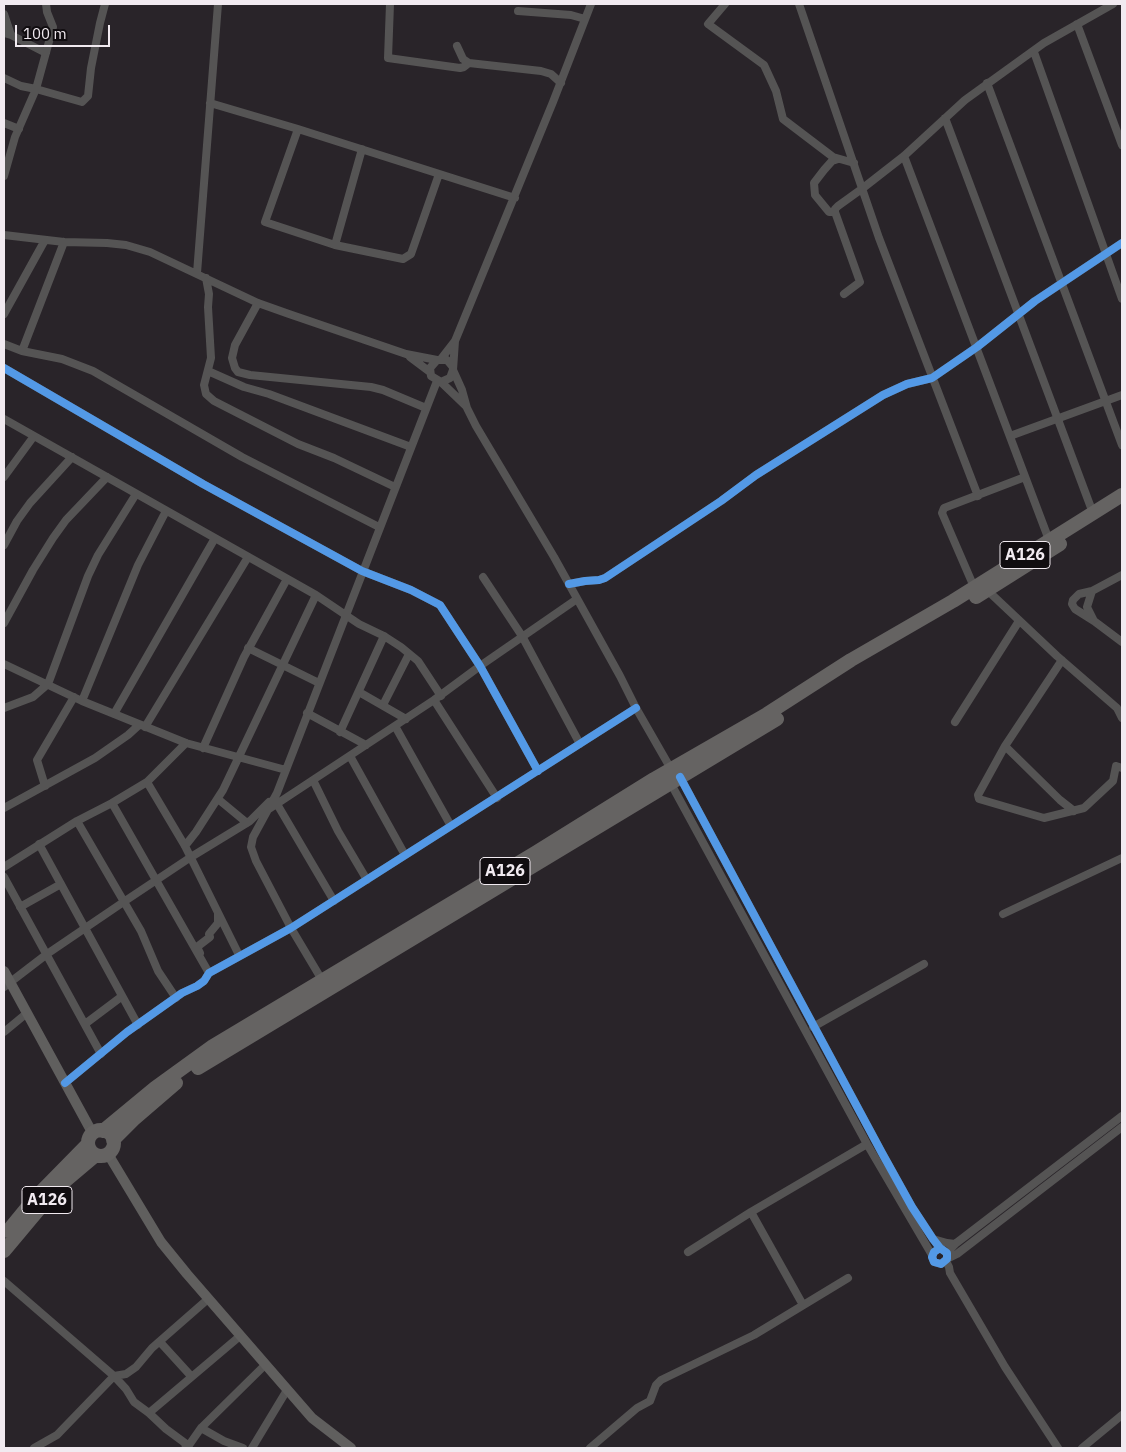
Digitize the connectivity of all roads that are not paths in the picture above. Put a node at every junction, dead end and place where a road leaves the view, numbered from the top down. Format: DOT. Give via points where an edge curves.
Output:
graph roads {
  1 [pos="46,4"];
  2 [pos="105,4"];
  3 [pos="218,4"];
  4 [pos="390,4"];
  5 [pos="591,4"];
  6 [pos="725,4"];
  7 [pos="799,4"];
  8 [pos="1113,4"];
  9 [pos="518,10"];
  10 [pos="4,14"];
  11 [pos="585,19"];
  12 [pos="1077,24"];
  13 [pos="8,34"];
  14 [pos="457,46"];
  15 [pos="1034,52"];
  16 [pos="46,53"];
  17 [pos="469,63"];
  18 [pos="4,78"];
  19 [pos="561,82"];
  20 [pos="988,83"];
  21 [pos="36,89"];
  22 [pos="210,103"];
  23 [pos="944,118"];
  24 [pos="4,123"];
  25 [pos="19,129"];
  26 [pos="298,129"];
  27 [pos="1122,145"];
  28 [pos="362,149"];
  29 [pos="904,156"];
  30 [pos="838,159"];
  31 [pos="854,163"];
  32 [pos="5,172"];
  33 [pos="439,174"];
  34 [pos="863,188"];
  35 [pos="514,198"];
  36 [pos="835,212"];
  37 [pos="4,235"];
  38 [pos="45,240"];
  39 [pos="64,242"];
  40 [pos="1122,243"];
  41 [pos="335,245"];
  42 [pos="1106,254"];
  43 [pos="197,273"];
  44 [pos="206,278"];
  45 [pos="1062,284"];
  46 [pos="844,294"];
  47 [pos="1122,299"];
  48 [pos="258,303"];
  49 [pos="4,314"];
  50 [pos="1018,314"];
  51 [pos="455,341"];
  52 [pos="4,344"];
  53 [pos="977,347"];
  54 [pos="4,350"];
  55 [pos="22,351"];
  56 [pos="406,354"];
  57 [pos="439,359"];
  58 [pos="4,368"];
  59 [pos="453,368"];
  60 [pos="208,370"];
  61 [pos="430,372"];
  62 [pos="932,378"];
  63 [pos="439,381"];
  64 [pos="1122,395"];
  65 [pos="1105,402"];
  66 [pos="426,408"];
  67 [pos="467,408"];
  68 [pos="1058,418"];
  69 [pos="4,419"];
  70 [pos="34,436"];
  71 [pos="1010,436"];
  72 [pos="1122,445"];
  73 [pos="411,447"];
  74 [pos="72,457"];
  75 [pos="4,477"];
  76 [pos="107,477"];
  77 [pos="1025,477"];
  78 [pos="395,486"];
  79 [pos="136,494"];
  80 [pos="1122,495"];
  81 [pos="978,496"];
  82 [pos="1122,506"];
  83 [pos="166,511"];
  84 [pos="1093,513"];
  85 [pos="379,527"];
  86 [pos="215,538"];
  87 [pos="1049,540"];
  88 [pos="4,545"];
  89 [pos="248,557"];
  90 [pos="362,571"];
  91 [pos="1122,575"];
  92 [pos="483,577"];
  93 [pos="287,579"];
  94 [pos="569,584"];
  95 [pos="980,589"];
  96 [pos="1092,591"];
  97 [pos="316,595"];
  98 [pos="577,598"];
  99 [pos="346,615"];
  100 [pos="1019,621"];
  101 [pos="1094,621"];
  102 [pos="4,623"];
  103 [pos="384,636"];
  104 [pos="522,636"];
  105 [pos="1122,642"];
  106 [pos="248,648"];
  107 [pos="409,654"];
  108 [pos="1062,660"];
  109 [pos="4,664"];
  110 [pos="283,665"];
  111 [pos="480,666"];
  112 [pos="319,683"];
  113 [pos="48,684"];
  114 [pos="359,692"];
  115 [pos="74,697"];
  116 [pos="437,698"];
  117 [pos="82,701"];
  118 [pos="383,706"];
  119 [pos="4,708"];
  120 [pos="636,708"];
  121 [pos="1117,708"];
  122 [pos="308,713"];
  123 [pos="114,714"];
  124 [pos="1122,718"];
  125 [pos="406,719"];
  126 [pos="955,722"];
  127 [pos="1122,722"];
  128 [pos="142,726"];
  129 [pos="395,726"];
  130 [pos="340,732"];
  131 [pos="186,743"];
  132 [pos="580,744"];
  133 [pos="366,746"];
  134 [pos="1005,746"];
  135 [pos="203,748"];
  136 [pos="350,756"];
  137 [pos="238,758"];
  138 [pos="1122,768"];
  139 [pos="286,770"];
  140 [pos="538,771"];
  141 [pos="674,776"];
  142 [pos="313,780"];
  143 [pos="147,782"];
  144 [pos="45,786"];
  145 [pos="277,793"];
  146 [pos="497,798"];
  147 [pos="218,799"];
  148 [pos="112,803"];
  149 [pos="277,804"];
  150 [pos="4,808"];
  151 [pos="268,810"];
  152 [pos="1074,811"];
  153 [pos="77,821"];
  154 [pos="247,823"];
  155 [pos="451,826"];
  156 [pos="39,844"];
  157 [pos="185,846"];
  158 [pos="405,855"];
  159 [pos="191,857"];
  160 [pos="1122,858"];
  161 [pos="4,867"];
  162 [pos="4,877"];
  163 [pos="157,880"];
  164 [pos="367,880"];
  165 [pos="62,884"];
  166 [pos="125,901"];
  167 [pos="334,901"];
  168 [pos="20,907"];
  169 [pos="218,913"];
  170 [pos="1003,914"];
  171 [pos="86,928"];
  172 [pos="291,928"];
  173 [pos="47,954"];
  174 [pos="239,955"];
  175 [pos="924,964"];
  176 [pos="4,970"];
  177 [pos="209,973"];
  178 [pos="322,980"];
  179 [pos="7,985"];
  180 [pos="121,997"];
  181 [pos="176,998"];
  182 [pos="27,1013"];
  183 [pos="84,1024"];
  184 [pos="138,1025"];
  185 [pos="813,1027"];
  186 [pos="4,1032"];
  187 [pos="101,1054"];
  188 [pos="65,1083"];
  189 [pos="1122,1116"];
  190 [pos="1122,1127"];
  191 [pos="100,1143"];
  192 [pos="867,1144"];
  193 [pos="751,1212"];
  194 [pos="4,1236"];
  195 [pos="933,1239"];
  196 [pos="955,1244"];
  197 [pos="4,1251"];
  198 [pos="688,1252"];
  199 [pos="944,1257"];
  200 [pos="848,1278"];
  201 [pos="4,1281"];
  202 [pos="208,1299"];
  203 [pos="803,1305"];
  204 [pos="240,1336"];
  205 [pos="160,1342"];
  206 [pos="265,1365"];
  207 [pos="114,1376"];
  208 [pos="191,1376"];
  209 [pos="287,1390"];
  210 [pos="149,1413"];
  211 [pos="1122,1415"];
  212 [pos="201,1428"];
  213 [pos="34,1448"];
  214 [pos="187,1448"];
  215 [pos="243,1448"];
  216 [pos="252,1448"];
  217 [pos="351,1448"];
  218 [pos="590,1448"];
  219 [pos="1058,1448"];
  220 [pos="1082,1448"];
  1 -- 16 [label="street" via="53,27"];
  2 -- 21 [label="street" via="86,100 82,102"];
  3 -- 22 [label="street"];
  4 -- 17 [label="street" via="388,58 460,68"];
  5 -- 11 [label="street"];
  6 -- 30 [label="street" via="708,24 764,65 776,91 783,119"];
  7 -- 31 [label="street"];
  8 -- 12 [label="street"];
  9 -- 11 [label="street"];
  10 -- 13 [label="street"];
  11 -- 19 [label="street"];
  12 -- 15 [label="street"];
  12 -- 27 [label="street"];
  13 -- 16 [label="street"];
  14 -- 17 [label="street" via="462,59"];
  15 -- 20 [label="street"];
  15 -- 42 [label="street"];
  16 -- 21 [label="street"];
  17 -- 19 [label="street" via="540,71"];
  18 -- 21 [label="street"];
  19 -- 35 [label="street"];
  20 -- 23 [label="street"];
  20 -- 45 [label="street"];
  21 -- 25 [label="street"];
  22 -- 26 [label="street"];
  22 -- 43 [label="street"];
  23 -- 29 [label="street"];
  23 -- 50 [label="street"];
  24 -- 25 [label="street"];
  25 -- 32 [label="street"];
  26 -- 28 [label="street"];
  26 -- 41 [label="street" via="265,222"];
  28 -- 33 [label="street"];
  28 -- 41 [label="street"];
  29 -- 34 [label="street"];
  29 -- 53 [label="street"];
  30 -- 31 [label="street"];
  30 -- 36 [label="street" via="832,161 814,183 816,195 829,212"];
  31 -- 34 [label="street"];
  33 -- 35 [label="street"];
  33 -- 41 [label="street" via="411,254 404,259"];
  34 -- 36 [label="street" via="838,206"];
  34 -- 62 [label="street"];
  35 -- 51 [label="street"];
  36 -- 46 [label="street" via="860,282"];
  37 -- 38 [label="street"];
  38 -- 39 [label="street"];
  38 -- 49 [label="street"];
  39 -- 43 [label="street" via="126,245"];
  39 -- 55 [label="street"];
  40 -- 42 [label="street"];
  42 -- 45 [label="street"];
  42 -- 47 [label="street"];
  43 -- 44 [label="street"];
  44 -- 48 [label="street"];
  44 -- 60 [label="street" via="209,294"];
  45 -- 50 [label="street"];
  45 -- 65 [label="street"];
  48 -- 56 [label="street"];
  48 -- 66 [label="street" via="235,345 232,358 238,372 371,387"];
  50 -- 53 [label="street"];
  50 -- 68 [label="street"];
  51 -- 57 [label="street"];
  51 -- 59 [label="street"];
  52 -- 55 [label="street"];
  53 -- 62 [label="street"];
  53 -- 71 [label="street"];
  54 -- 55 [label="street"];
  55 -- 85 [label="street" via="62,359 93,371 242,458"];
  56 -- 57 [label="street"];
  56 -- 61 [label="street"];
  57 -- 59 [label="street" via="447,360"];
  57 -- 61 [label="street" via="432,364"];
  58 -- 90 [label="street" via="203,484"];
  59 -- 63 [label="street" via="450,378"];
  59 -- 67 [label="street"];
  60 -- 73 [label="street" via="244,387"];
  60 -- 78 [label="street" via="204,385 206,394 214,401 298,444"];
  61 -- 63 [label="street"];
  62 -- 81 [label="street"];
  62 -- 94 [label="street" via="907,384 883,395 756,475 605,578"];
  63 -- 66 [label="street"];
  63 -- 67 [label="street"];
  64 -- 65 [label="street"];
  65 -- 68 [label="street"];
  65 -- 72 [label="street"];
  66 -- 73 [label="street"];
  67 -- 94 [label="street"];
  68 -- 71 [label="street"];
  68 -- 84 [label="street"];
  69 -- 70 [label="street"];
  70 -- 74 [label="street"];
  70 -- 75 [label="street"];
  71 -- 77 [label="street"];
  73 -- 78 [label="street"];
  74 -- 76 [label="street"];
  74 -- 88 [label="street" via="30,503"];
  76 -- 79 [label="street"];
  76 -- 102 [label="street" via="53,538"];
  77 -- 81 [label="street"];
  77 -- 87 [label="street"];
  78 -- 85 [label="street"];
  79 -- 83 [label="street"];
  79 -- 113 [label="street" via="88,576"];
  80 -- 84 [label="highway, A126"];
  81 -- 95 [label="street" via="944,508 942,513"];
  82 -- 95 [label="highway, A126"];
  83 -- 86 [label="street"];
  83 -- 117 [label="street" via="138,565"];
  84 -- 87 [label="highway, A126"];
  85 -- 90 [label="street"];
  86 -- 89 [label="street"];
  86 -- 123 [label="street"];
  87 -- 95 [label="highway, A126"];
  89 -- 93 [label="street"];
  89 -- 128 [label="street"];
  90 -- 99 [label="street"];
  90 -- 111 [label="street" via="440,605"];
  91 -- 96 [label="street"];
  92 -- 104 [label="street"];
  93 -- 97 [label="street"];
  93 -- 106 [label="street"];
  94 -- 98 [label="street"];
  95 -- 100 [label="street"];
  95 -- 141 [label="highway, A126" via="775,721"];
  96 -- 101 [label="street" via="1087,607"];
  96 -- 101 [label="street" via="1080,594 1072,604 1075,610"];
  97 -- 99 [label="street"];
  97 -- 110 [label="street"];
  98 -- 104 [label="street"];
  98 -- 120 [label="street"];
  99 -- 103 [label="street"];
  99 -- 112 [label="street"];
  100 -- 108 [label="street"];
  100 -- 126 [label="street"];
  101 -- 105 [label="street"];
  103 -- 107 [label="street"];
  103 -- 114 [label="street"];
  104 -- 111 [label="street"];
  104 -- 132 [label="street"];
  106 -- 110 [label="street"];
  106 -- 135 [label="street"];
  107 -- 116 [label="street" via="428,674"];
  107 -- 118 [label="street"];
  108 -- 121 [label="street"];
  108 -- 134 [label="street"];
  109 -- 113 [label="street"];
  110 -- 112 [label="street"];
  110 -- 137 [label="street"];
  111 -- 116 [label="street"];
  111 -- 140 [label="street"];
  112 -- 122 [label="street"];
  113 -- 115 [label="street"];
  113 -- 119 [label="street" via="33,696"];
  114 -- 118 [label="street"];
  114 -- 130 [label="street"];
  115 -- 117 [label="street"];
  115 -- 144 [label="street" via="37,760"];
  116 -- 125 [label="street"];
  116 -- 146 [label="street"];
  117 -- 123 [label="street"];
  118 -- 125 [label="street"];
  120 -- 132 [label="street"];
  120 -- 141 [label="street"];
  121 -- 124 [label="street"];
  121 -- 127 [label="street"];
  122 -- 130 [label="street"];
  122 -- 139 [label="street"];
  123 -- 128 [label="street"];
  125 -- 129 [label="street"];
  128 -- 131 [label="street"];
  128 -- 144 [label="street"];
  129 -- 133 [label="street"];
  129 -- 155 [label="street"];
  130 -- 133 [label="street"];
  131 -- 135 [label="street"];
  131 -- 143 [label="street"];
  132 -- 140 [label="street"];
  133 -- 136 [label="street"];
  134 -- 152 [label="street"];
  134 -- 152 [label="street" via="978,795 980,801 1044,818"];
  135 -- 137 [label="street"];
  136 -- 142 [label="street"];
  136 -- 158 [label="street"];
  137 -- 139 [label="street"];
  137 -- 147 [label="street"];
  138 -- 152 [label="street" via="1116,766 1113,781 1084,808"];
  139 -- 145 [label="street"];
  140 -- 146 [label="street"];
  141 -- 178 [label="highway, A126" via="527,858"];
  141 -- 185 [label="street"];
  141 -- 191 [label="highway, A126" via="210,1060"];
  141 -- 192 [label="street"];
  142 -- 149 [label="street"];
  142 -- 164 [label="street"];
  143 -- 148 [label="street"];
  143 -- 157 [label="street"];
  144 -- 150 [label="street"];
  145 -- 151 [label="street"];
  145 -- 154 [label="street"];
  146 -- 155 [label="street"];
  147 -- 154 [label="street"];
  147 -- 157 [label="street"];
  148 -- 153 [label="street"];
  148 -- 163 [label="street"];
  149 -- 151 [label="street"];
  149 -- 167 [label="street"];
  151 -- 172 [label="street" via="250,847"];
  153 -- 156 [label="street"];
  153 -- 166 [label="street"];
  154 -- 159 [label="street"];
  155 -- 158 [label="street"];
  156 -- 161 [label="street"];
  156 -- 165 [label="street"];
  157 -- 159 [label="street"];
  158 -- 164 [label="street"];
  159 -- 163 [label="street"];
  159 -- 169 [label="street"];
  160 -- 170 [label="street"];
  162 -- 168 [label="street"];
  163 -- 166 [label="street"];
  163 -- 177 [label="street"];
  164 -- 167 [label="street"];
  165 -- 168 [label="street"];
  165 -- 171 [label="street"];
  166 -- 171 [label="street"];
  166 -- 181 [label="street" via="158,971"];
  167 -- 172 [label="street"];
  168 -- 173 [label="street"];
  169 -- 174 [label="street"];
  169 -- 177 [label="street" via="218,924 210,937 197,947"];
  171 -- 173 [label="street"];
  171 -- 180 [label="street"];
  172 -- 174 [label="street"];
  172 -- 178 [label="street"];
  173 -- 179 [label="street"];
  173 -- 183 [label="street"];
  174 -- 177 [label="street"];
  175 -- 185 [label="street"];
  176 -- 179 [label="street"];
  177 -- 181 [label="street" via="204,981"];
  178 -- 191 [label="highway, A126" via="192,1060 155,1088"];
  179 -- 182 [label="street"];
  180 -- 183 [label="street"];
  180 -- 184 [label="street"];
  181 -- 184 [label="street"];
  182 -- 186 [label="street"];
  182 -- 188 [label="street"];
  183 -- 187 [label="street"];
  184 -- 187 [label="street"];
  185 -- 195 [label="street" via="912,1207"];
  187 -- 188 [label="street"];
  188 -- 191 [label="street"];
  189 -- 196 [label="street"];
  190 -- 199 [label="street" via="957,1254"];
  191 -- 194 [label="highway, A126" via="35,1198"];
  191 -- 197 [label="highway, A126"];
  191 -- 202 [label="street" via="161,1242"];
  192 -- 193 [label="street"];
  192 -- 199 [label="street" via="932,1255 937,1249"];
  193 -- 198 [label="street"];
  193 -- 203 [label="street"];
  195 -- 196 [label="street"];
  195 -- 199 [label="street"];
  196 -- 199 [label="street"];
  199 -- 219 [label="street" via="944,1270 950,1273 1005,1367"];
  200 -- 203 [label="street"];
  201 -- 207 [label="street"];
  202 -- 204 [label="street"];
  202 -- 205 [label="street"];
  203 -- 218 [label="street" via="754,1335 661,1380 650,1401 637,1408"];
  204 -- 206 [label="street"];
  204 -- 208 [label="street"];
  205 -- 207 [label="street" via="136,1367 126,1374"];
  205 -- 208 [label="street"];
  206 -- 209 [label="street"];
  206 -- 212 [label="street"];
  207 -- 210 [label="street" via="134,1402"];
  207 -- 213 [label="street" via="57,1435"];
  208 -- 210 [label="street"];
  209 -- 216 [label="street"];
  209 -- 217 [label="street" via="312,1418"];
  210 -- 214 [label="street"];
  211 -- 220 [label="street"];
  212 -- 214 [label="street"];
  212 -- 215 [label="street"];
}
